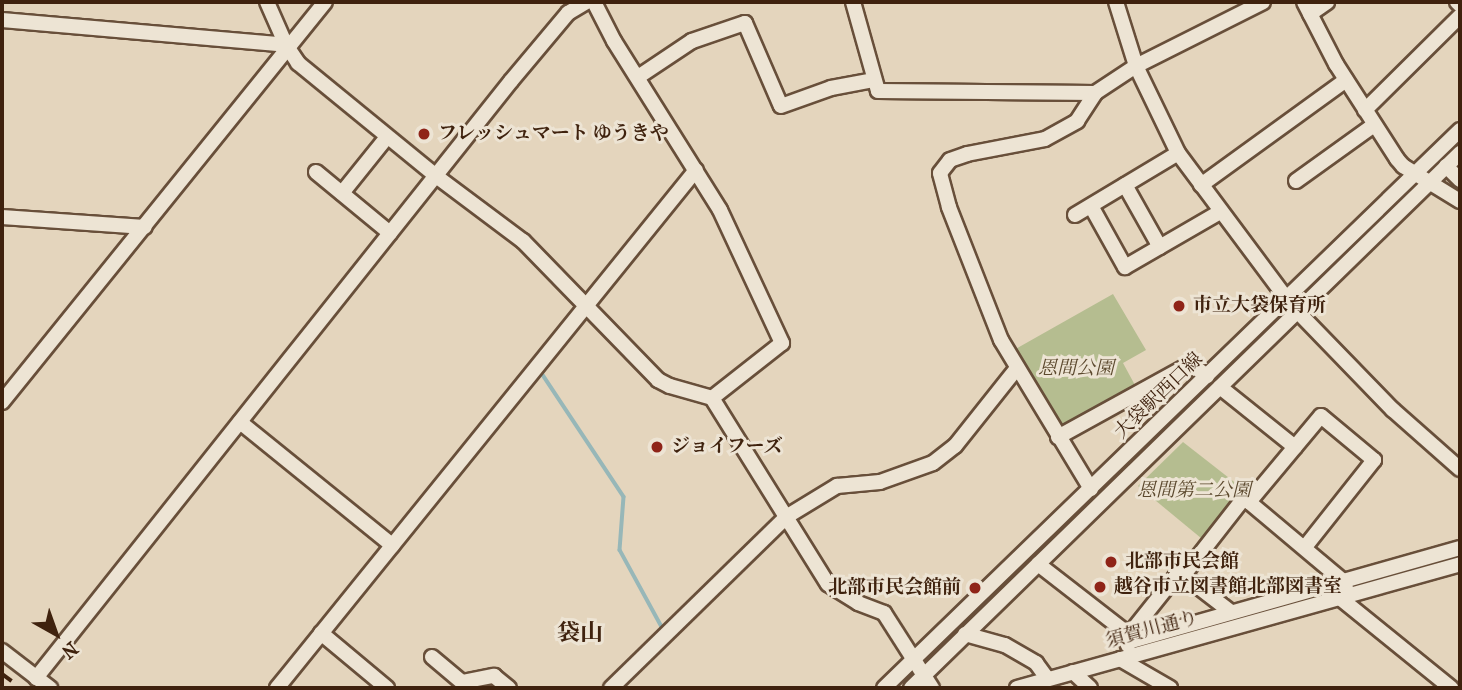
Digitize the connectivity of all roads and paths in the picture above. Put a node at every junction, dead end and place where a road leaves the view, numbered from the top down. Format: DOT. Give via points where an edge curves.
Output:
graph roads {
  1 [pos="267,2"];
  2 [pos="325,2"];
  3 [pos="586,2"];
  4 [pos="594,2"];
  5 [pos="853,2"];
  6 [pos="1116,2"];
  7 [pos="1263,2"];
  8 [pos="1327,2"];
  9 [pos="1307,8"];
  10 [pos="1460,16"];
  11 [pos="2,20"];
  12 [pos="287,46"];
  13 [pos="1136,66"];
  14 [pos="638,77"];
  15 [pos="874,80"];
  16 [pos="1346,80"];
  17 [pos="1095,93"];
  18 [pos="1364,110"];
  19 [pos="1374,125"];
  20 [pos="1460,130"];
  21 [pos="387,137"];
  22 [pos="1178,153"];
  23 [pos="1460,153"];
  24 [pos="1446,166"];
  25 [pos="696,170"];
  26 [pos="316,172"];
  27 [pos="1415,173"];
  28 [pos="436,176"];
  29 [pos="1296,181"];
  30 [pos="1460,181"];
  31 [pos="1429,183"];
  32 [pos="1125,185"];
  33 [pos="1201,185"];
  34 [pos="1443,190"];
  35 [pos="342,193"];
  36 [pos="1460,201"];
  37 [pos="1091,206"];
  38 [pos="1220,212"];
  39 [pos="1075,215"];
  40 [pos="2,216"];
  41 [pos="145,227"];
  42 [pos="390,233"];
  43 [pos="1160,247"];
  44 [pos="1287,299"];
  45 [pos="587,304"];
  46 [pos="1297,311"];
  47 [pos="1017,368"];
  48 [pos="1207,376"];
  49 [pos="1220,387"];
  50 [pos="712,398"];
  51 [pos="3,400"];
  52 [pos="240,422"];
  53 [pos="1058,437"];
  54 [pos="1295,447"];
  55 [pos="1460,470"];
  56 [pos="1091,489"];
  57 [pos="1249,502"];
  58 [pos="786,517"];
  59 [pos="392,545"];
  60 [pos="1305,547"];
  61 [pos="1460,548"];
  62 [pos="1038,564"];
  63 [pos="1460,564"];
  64 [pos="1183,576"];
  65 [pos="1343,581"];
  66 [pos="1344,597"];
  67 [pos="1231,612"];
  68 [pos="321,633"];
  69 [pos="965,634"];
  70 [pos="1127,648"];
  71 [pos="2,652"];
  72 [pos="432,657"];
  73 [pos="914,660"];
  74 [pos="1073,672"];
  75 [pos="36,678"];
  76 [pos="1047,678"];
  77 [pos="928,682"];
  78 [pos="621,685"];
  79 [pos="50,688"];
  80 [pos="277,688"];
  81 [pos="387,688"];
  82 [pos="509,688"];
  83 [pos="884,688"];
  84 [pos="911,688"];
  85 [pos="1017,688"];
  86 [pos="1090,688"];
  87 [pos="1170,688"];
  88 [pos="1451,688"];
  1 -- 12 [label="street"];
  2 -- 12 [label="street"];
  3 -- 28 [label="street" via="568,13"];
  4 -- 14 [label="street"];
  5 -- 15 [label="street"];
  6 -- 13 [label="street"];
  7 -- 13 [label="street"];
  8 -- 9 [label="street"];
  9 -- 16 [label="street"];
  10 -- 18 [label="street"];
  11 -- 12 [label="street"];
  12 -- 21 [label="street" via="299,64"];
  12 -- 41 [label="street"];
  13 -- 17 [label="street"];
  13 -- 22 [label="street"];
  14 -- 15 [label="street" via="692,41 745,23 781,106 831,88"];
  14 -- 25 [label="street"];
  15 -- 17 [label="street" via="878,91"];
  16 -- 18 [label="street"];
  16 -- 33 [label="street"];
  17 -- 47 [label="street" via="1077,121 1045,139 967,154 950,160 940,173 984,298"];
  18 -- 19 [label="street"];
  19 -- 27 [label="street" via="1403,166"];
  19 -- 29 [label="street"];
  20 -- 27 [label="street, 大袋駅西口線"];
  21 -- 28 [label="street"];
  21 -- 35 [label="street"];
  22 -- 32 [label="street"];
  22 -- 33 [label="street"];
  23 -- 24 [label="street, 大袋駅西口線"];
  24 -- 30 [label="street"];
  24 -- 31 [label="street, 大袋駅西口線"];
  25 -- 45 [label="street"];
  25 -- 50 [label="street" via="720,210 782,342"];
  26 -- 35 [label="street"];
  27 -- 31 [label="street"];
  27 -- 44 [label="street, 大袋駅西口線"];
  28 -- 42 [label="street"];
  28 -- 45 [label="street" via="523,241"];
  30 -- 34 [label="street"];
  31 -- 34 [label="street"];
  31 -- 46 [label="street, 大袋駅西口線"];
  32 -- 37 [label="street"];
  32 -- 43 [label="street"];
  33 -- 38 [label="street"];
  34 -- 36 [label="street"];
  35 -- 42 [label="street"];
  37 -- 39 [label="street"];
  37 -- 43 [label="street" via="1125,267"];
  38 -- 43 [label="street"];
  38 -- 44 [label="street"];
  40 -- 41 [label="street"];
  41 -- 51 [label="street"];
  42 -- 52 [label="street"];
  44 -- 48 [label="street, 大袋駅西口線"];
  45 -- 50 [label="street" via="658,380"];
  45 -- 59 [label="street"];
  46 -- 49 [label="street, 大袋駅西口線"];
  46 -- 55 [label="street" via="1393,410"];
  47 -- 53 [label="street"];
  47 -- 58 [label="street" via="955,446 933,463 880,482 836,486"];
  48 -- 53 [label="street" via="1190,364"];
  48 -- 56 [label="street, 大袋駅西口線"];
  49 -- 54 [label="street"];
  49 -- 62 [label="street, 大袋駅西口線"];
  50 -- 58 [label="street"];
  52 -- 59 [label="street"];
  52 -- 75 [label="street"];
  53 -- 56 [label="street"];
  54 -- 57 [label="street"];
  54 -- 60 [label="street" via="1321,416 1374,460"];
  56 -- 73 [label="street, 大袋駅西口線"];
  57 -- 60 [label="street"];
  57 -- 64 [label="street" via="1244,498"];
  58 -- 73 [label="street" via="828,584 884,613"];
  58 -- 78 [label="street"];
  59 -- 68 [label="street"];
  60 -- 65 [label="street"];
  61 -- 65 [label="street"];
  62 -- 69 [label="street, 大袋駅西口線"];
  62 -- 70 [label="street"];
  63 -- 66 [label="street, 須賀川通り"];
  64 -- 67 [label="street"];
  64 -- 70 [label="street" via="1179,572"];
  65 -- 66 [label="street"];
  65 -- 67 [label="street"];
  66 -- 70 [label="street, 須賀川通り"];
  66 -- 88 [label="street"];
  67 -- 70 [label="street"];
  68 -- 80 [label="street"];
  68 -- 81 [label="street"];
  69 -- 76 [label="street" via="1005,645 1036,663"];
  69 -- 77 [label="street, 大袋駅西口線"];
  70 -- 74 [label="street, 須賀川通り"];
  70 -- 87 [label="street"];
  71 -- 75 [label="street"];
  72 -- 82 [label="street" via="462,682 494,676"];
  73 -- 77 [label="street"];
  73 -- 83 [label="street, 大袋駅西口線"];
  74 -- 76 [label="street, 須賀川通り"];
  74 -- 86 [label="street"];
  75 -- 79 [label="street"];
  76 -- 85 [label="street, 須賀川通り"];
  77 -- 84 [label="street, 大袋駅西口線"];
}
